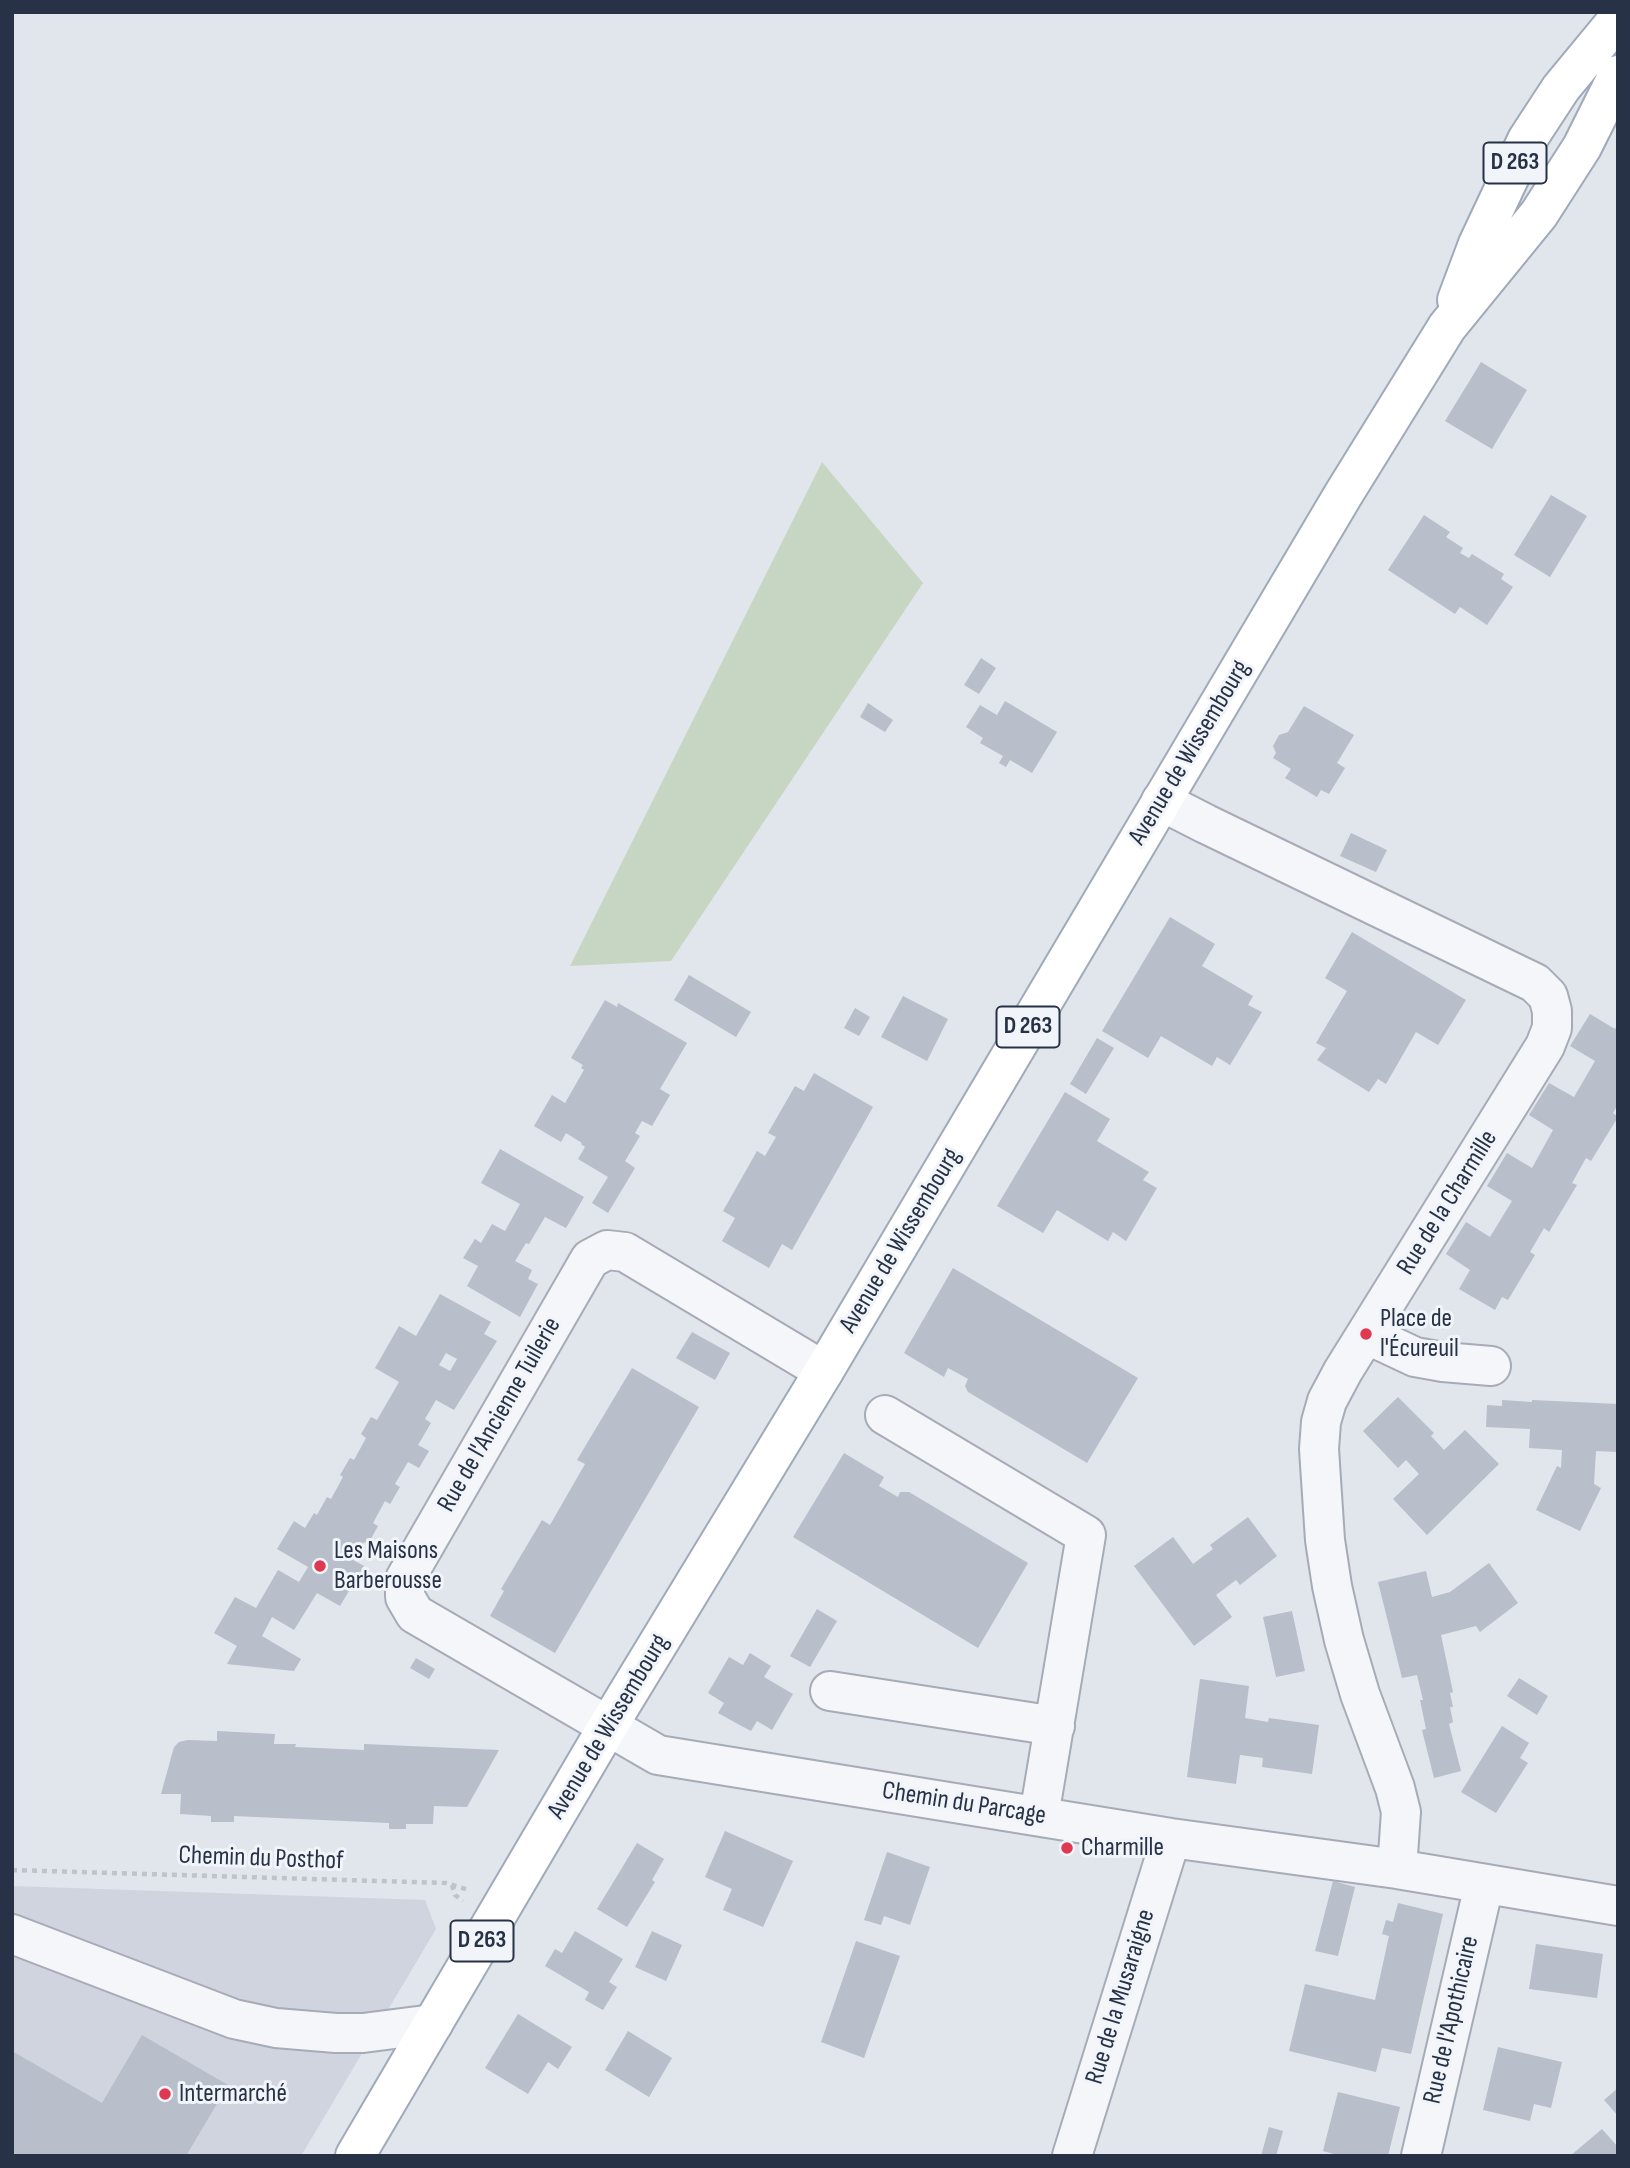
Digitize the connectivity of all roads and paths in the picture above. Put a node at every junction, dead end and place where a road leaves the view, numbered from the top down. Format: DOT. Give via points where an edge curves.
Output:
graph roads {
  1 [pos="1618,19"];
  2 [pos="1618,75"];
  3 [pos="1447,327"];
  4 [pos="1161,801"];
  5 [pos="1366,1334"];
  6 [pos="1491,1366"];
  7 [pos="824,1371"];
  8 [pos="885,1415"];
  9 [pos="830,1691"];
  10 [pos="608,1726"];
  11 [pos="1055,1726"];
  12 [pos="1039,1816"];
  13 [pos="1171,1838"];
  14 [pos="1397,1869"];
  15 [pos="12,1870"];
  16 [pos="1483,1885"];
  17 [pos="504,1903"];
  18 [pos="1618,1906"];
  19 [pos="12,1934"];
  20 [pos="433,2024"];
  21 [pos="355,2156"];
  22 [pos="1072,2156"];
  23 [pos="1421,2156"];
  1 -- 3 [label="main road, D 263" via="1561,88 1527,140 1478,244"];
  2 -- 3 [label="main road, D 263" via="1582,147 1539,214"];
  3 -- 4 [label="main road, Avenue de Wissembourg / D 263"];
  4 -- 5 [label="street, Rue de la Charmille" via="1535,983 1548,996 1552,1028 1545,1046"];
  4 -- 7 [label="main road, Avenue de Wissembourg / D 263"];
  5 -- 6 [label="street" via="1415,1357"];
  5 -- 14 [label="street, Rue de la Charmille" via="1327,1401 1319,1449 1325,1540 1344,1640 1401,1812"];
  7 -- 10 [label="main road, Avenue de Wissembourg / D 263"];
  7 -- 10 [label="street, Rue de l'Ancienne Tuilerie" via="625,1252 607,1250 590,1259 405,1579 405,1597 415,1614"];
  8 -- 11 [label="street" via="1086,1535"];
  9 -- 11 [label="street"];
  10 -- 12 [label="street, Chemin du Parcage" via="658,1755"];
  10 -- 17 [label="main road, Avenue de Wissembourg / D 263"];
  11 -- 12 [label="street"];
  12 -- 13 [label="street, Chemin du Parcage"];
  13 -- 14 [label="street, Chemin du Parcage"];
  13 -- 22 [label="street, Rue de la Musaraigne"];
  14 -- 16 [label="street, Chemin du Parcage"];
  15 -- 17 [label="path, Chemin du Posthof" via="446,1884"];
  16 -- 18 [label="street, Chemin du Parcage"];
  16 -- 23 [label="street, Rue de l'Apothicaire"];
  17 -- 20 [label="main road, Avenue de Wissembourg / D 263"];
  19 -- 20 [label="street" via="234,2019 276,2028 363,2033"];
  20 -- 21 [label="main road, Avenue de Wissembourg / D 263"];
}
